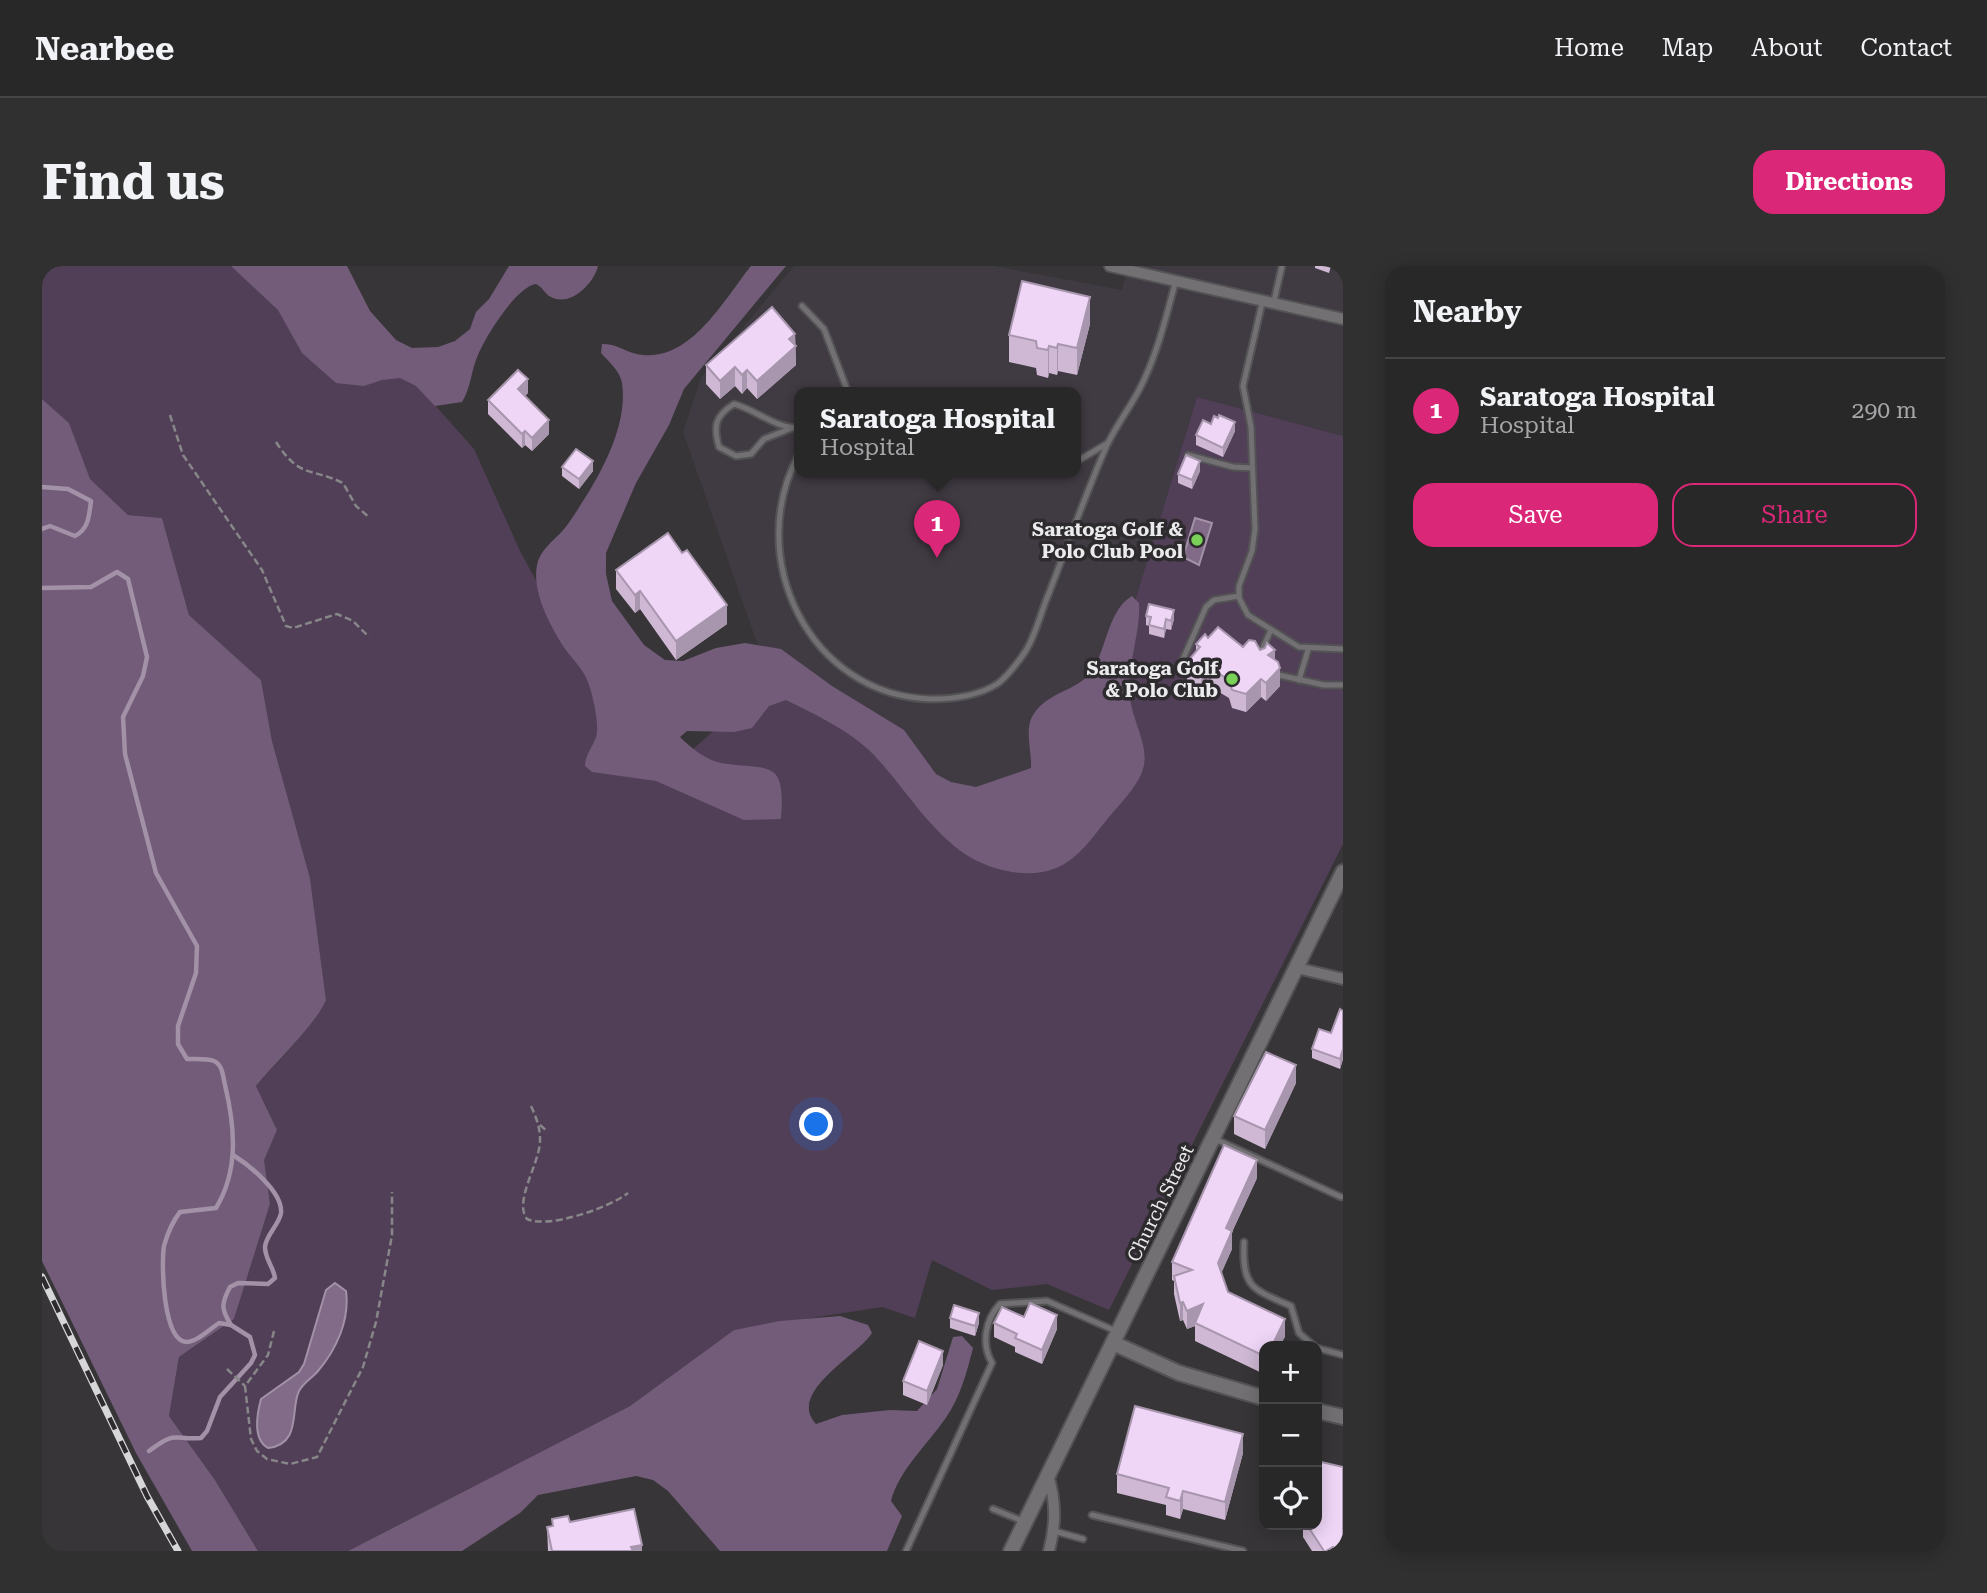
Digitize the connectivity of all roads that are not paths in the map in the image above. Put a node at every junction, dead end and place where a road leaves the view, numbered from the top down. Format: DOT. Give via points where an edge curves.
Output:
graph roads {
  1 [pos="1111,266"];
  2 [pos="1282,266"];
  3 [pos="1176,280"];
  4 [pos="1268,300"];
  5 [pos="802,306"];
  6 [pos="1343,319"];
  7 [pos="846,387"];
  8 [pos="794,428"];
  9 [pos="794,428"];
  10 [pos="1108,443"];
  11 [pos="1188,455"];
  12 [pos="1081,459"];
  13 [pos="794,463"];
  14 [pos="1252,468"];
  15 [pos="1239,596"];
  16 [pos="1270,632"];
  17 [pos="1195,635"];
  18 [pos="1200,640"];
  19 [pos="1343,649"];
  20 [pos="1308,650"];
  21 [pos="1262,663"];
  22 [pos="1179,668"];
  23 [pos="1273,673"];
  24 [pos="1299,680"];
  25 [pos="1343,685"];
  26 [pos="1343,873"];
  27 [pos="1297,968"];
  28 [pos="1343,979"];
  29 [pos="1213,1138"];
  30 [pos="1341,1196"];
  31 [pos="1244,1242"];
  32 [pos="1116,1338"];
  33 [pos="1308,1341"];
  34 [pos="1322,1349"];
  35 [pos="1343,1355"];
  36 [pos="1259,1397"];
  37 [pos="1322,1411"];
  38 [pos="1343,1417"];
  39 [pos="1048,1475"];
  40 [pos="993,1509"];
  41 [pos="1093,1515"];
  42 [pos="1025,1522"];
  43 [pos="1054,1531"];
  44 [pos="1083,1539"];
  45 [pos="906,1551"];
  46 [pos="1011,1551"];
  47 [pos="1049,1551"];
  48 [pos="1243,1551"];
  1 -- 3 [label="street"];
  2 -- 4 [label="lane"];
  3 -- 4 [label="street"];
  3 -- 10 [label="lane" via="1140,388"];
  4 -- 6 [label="street"];
  4 -- 14 [label="lane" via="1243,386"];
  5 -- 7 [label="lane" via="824,329"];
  8 -- 9 [label="lane" via="734,404 720,413 714,430 719,447 736,456 751,454 764,439"];
  10 -- 12 [label="lane"];
  10 -- 13 [label="lane" via="1026,652 998,684 954,699 914,698 869,686 831,658 801,625 780,567 778,519"];
  11 -- 14 [label="lane"];
  14 -- 15 [label="lane" via="1252,551"];
  15 -- 16 [label="lane" via="1248,615"];
  15 -- 17 [label="lane" via="1214,600 1206,607"];
  16 -- 20 [label="lane"];
  16 -- 21 [label="lane" via="1261,650"];
  17 -- 18 [label="lane"];
  17 -- 22 [label="lane"];
  19 -- 20 [label="lane"];
  20 -- 24 [label="lane"];
  23 -- 24 [label="lane"];
  24 -- 25 [label="lane"];
  26 -- 27 [label="main road, Church Street"];
  27 -- 28 [label="street"];
  27 -- 29 [label="main road, Church Street"];
  29 -- 30 [label="lane"];
  29 -- 32 [label="main road, Church Street"];
  31 -- 33 [label="lane" via="1245,1277 1250,1286 1291,1306 1299,1333"];
  32 -- 36 [label="main road" via="1179,1373"];
  32 -- 39 [label="main road, Church Street"];
  32 -- 45 [label="lane" via="1047,1301 1000,1304 992,1313 987,1333 986,1353 992,1363"];
  34 -- 35 [label="lane"];
  37 -- 38 [label="main road"];
  39 -- 42 [label="main road, Church Street"];
  39 -- 43 [label="street" via="1055,1499"];
  40 -- 42 [label="lane"];
  41 -- 48 [label="lane"];
  42 -- 46 [label="main road, Church Street"];
  43 -- 44 [label="lane"];
  43 -- 47 [label="street"];
}
